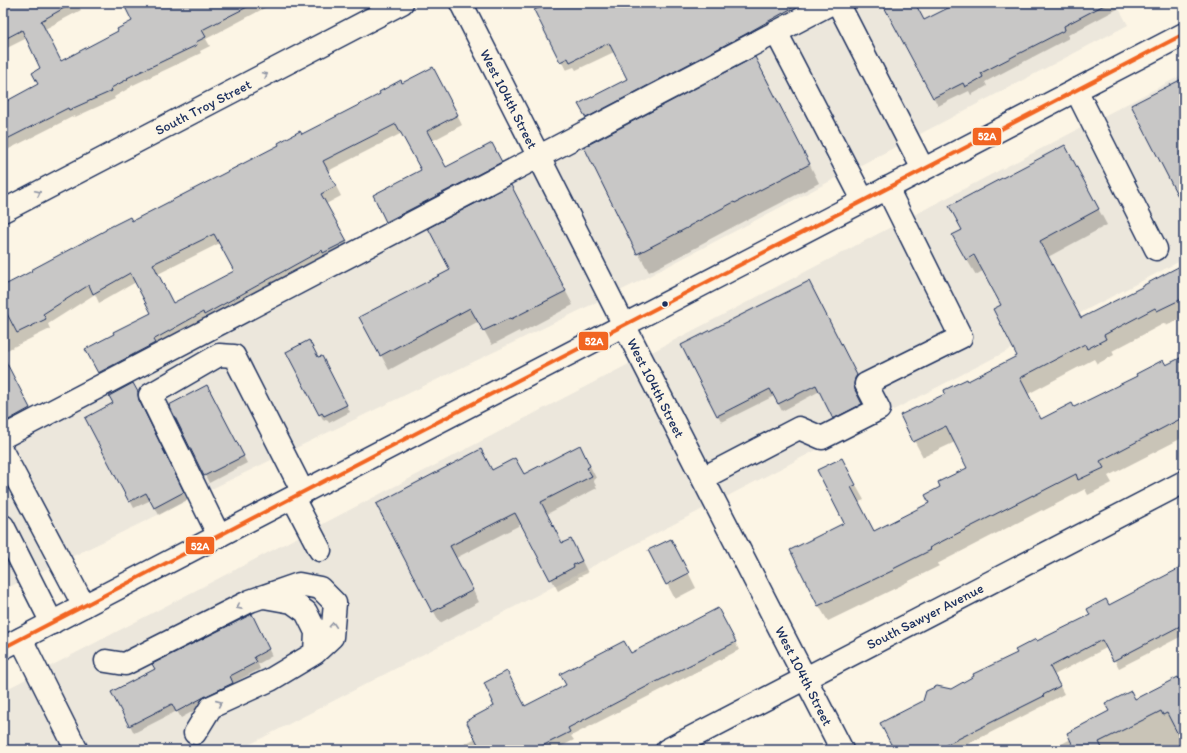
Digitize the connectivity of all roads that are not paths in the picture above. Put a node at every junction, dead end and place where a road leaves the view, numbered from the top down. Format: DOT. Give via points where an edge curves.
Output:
graph roads {
  1 [pos="402,3"];
  2 [pos="461,3"];
  3 [pos="832,3"];
  4 [pos="838,3"];
  5 [pos="776,32"];
  6 [pos="1184,34"];
  7 [pos="1076,90"];
  8 [pos="538,156"];
  9 [pos="923,169"];
  10 [pos="887,188"];
  11 [pos="863,200"];
  12 [pos="3,211"];
  13 [pos="1156,249"];
  14 [pos="624,325"];
  15 [pos="3,437"];
  16 [pos="3,453"];
  17 [pos="703,478"];
  18 [pos="1184,482"];
  19 [pos="298,495"];
  20 [pos="3,526"];
  21 [pos="219,536"];
  22 [pos="320,550"];
  23 [pos="264,597"];
  24 [pos="84,606"];
  25 [pos="52,623"];
  26 [pos="12,643"];
  27 [pos="315,653"];
  28 [pos="106,661"];
  29 [pos="805,678"];
  30 [pos="195,733"];
  31 [pos="74,750"];
  32 [pos="667,750"];
  33 [pos="842,750"];
  12 -- 1 [label="street, South Troy Street, one-way"];
  2 -- 8 [label="street, West 104th Street"];
  3 -- 5 [label="street"];
  4 -- 9 [label="street"];
  5 -- 8 [label="street"];
  5 -- 11 [label="street"];
  6 -- 7 [label="street"];
  7 -- 9 [label="street"];
  7 -- 13 [label="street"];
  8 -- 14 [label="street, West 104th Street"];
  8 -- 15 [label="street"];
  9 -- 10 [label="street"];
  10 -- 11 [label="street"];
  10 -- 17 [label="street" via="961,336 866,384 879,409 822,438 799,428"];
  11 -- 14 [label="street"];
  14 -- 17 [label="street, West 104th Street"];
  14 -- 19 [label="street"];
  16 -- 24 [label="street"];
  17 -- 29 [label="street, West 104th Street"];
  18 -- 29 [label="street, South Sawyer Avenue"];
  19 -- 21 [label="street"];
  19 -- 21 [label="street" via="252,391 223,371 206,374 180,384 157,411"];
  19 -- 22 [label="street"];
  20 -- 25 [label="street"];
  21 -- 24 [label="street"];
  23 -- 27 [label="street" via="292,602 306,612 316,632"];
  27 -- 23 [label="street, one-way" via="332,637 335,603 320,588 299,584"];
  23 -- 28 [label="street, one-way" via="250,601 125,664"];
  24 -- 25 [label="street"];
  25 -- 26 [label="street"];
  26 -- 31 [label="street" via="76,749"];
  30 -- 27 [label="street, one-way" via="211,707 270,680"];
  29 -- 32 [label="street, South Sawyer Avenue"];
  29 -- 33 [label="street, West 104th Street"];
}
